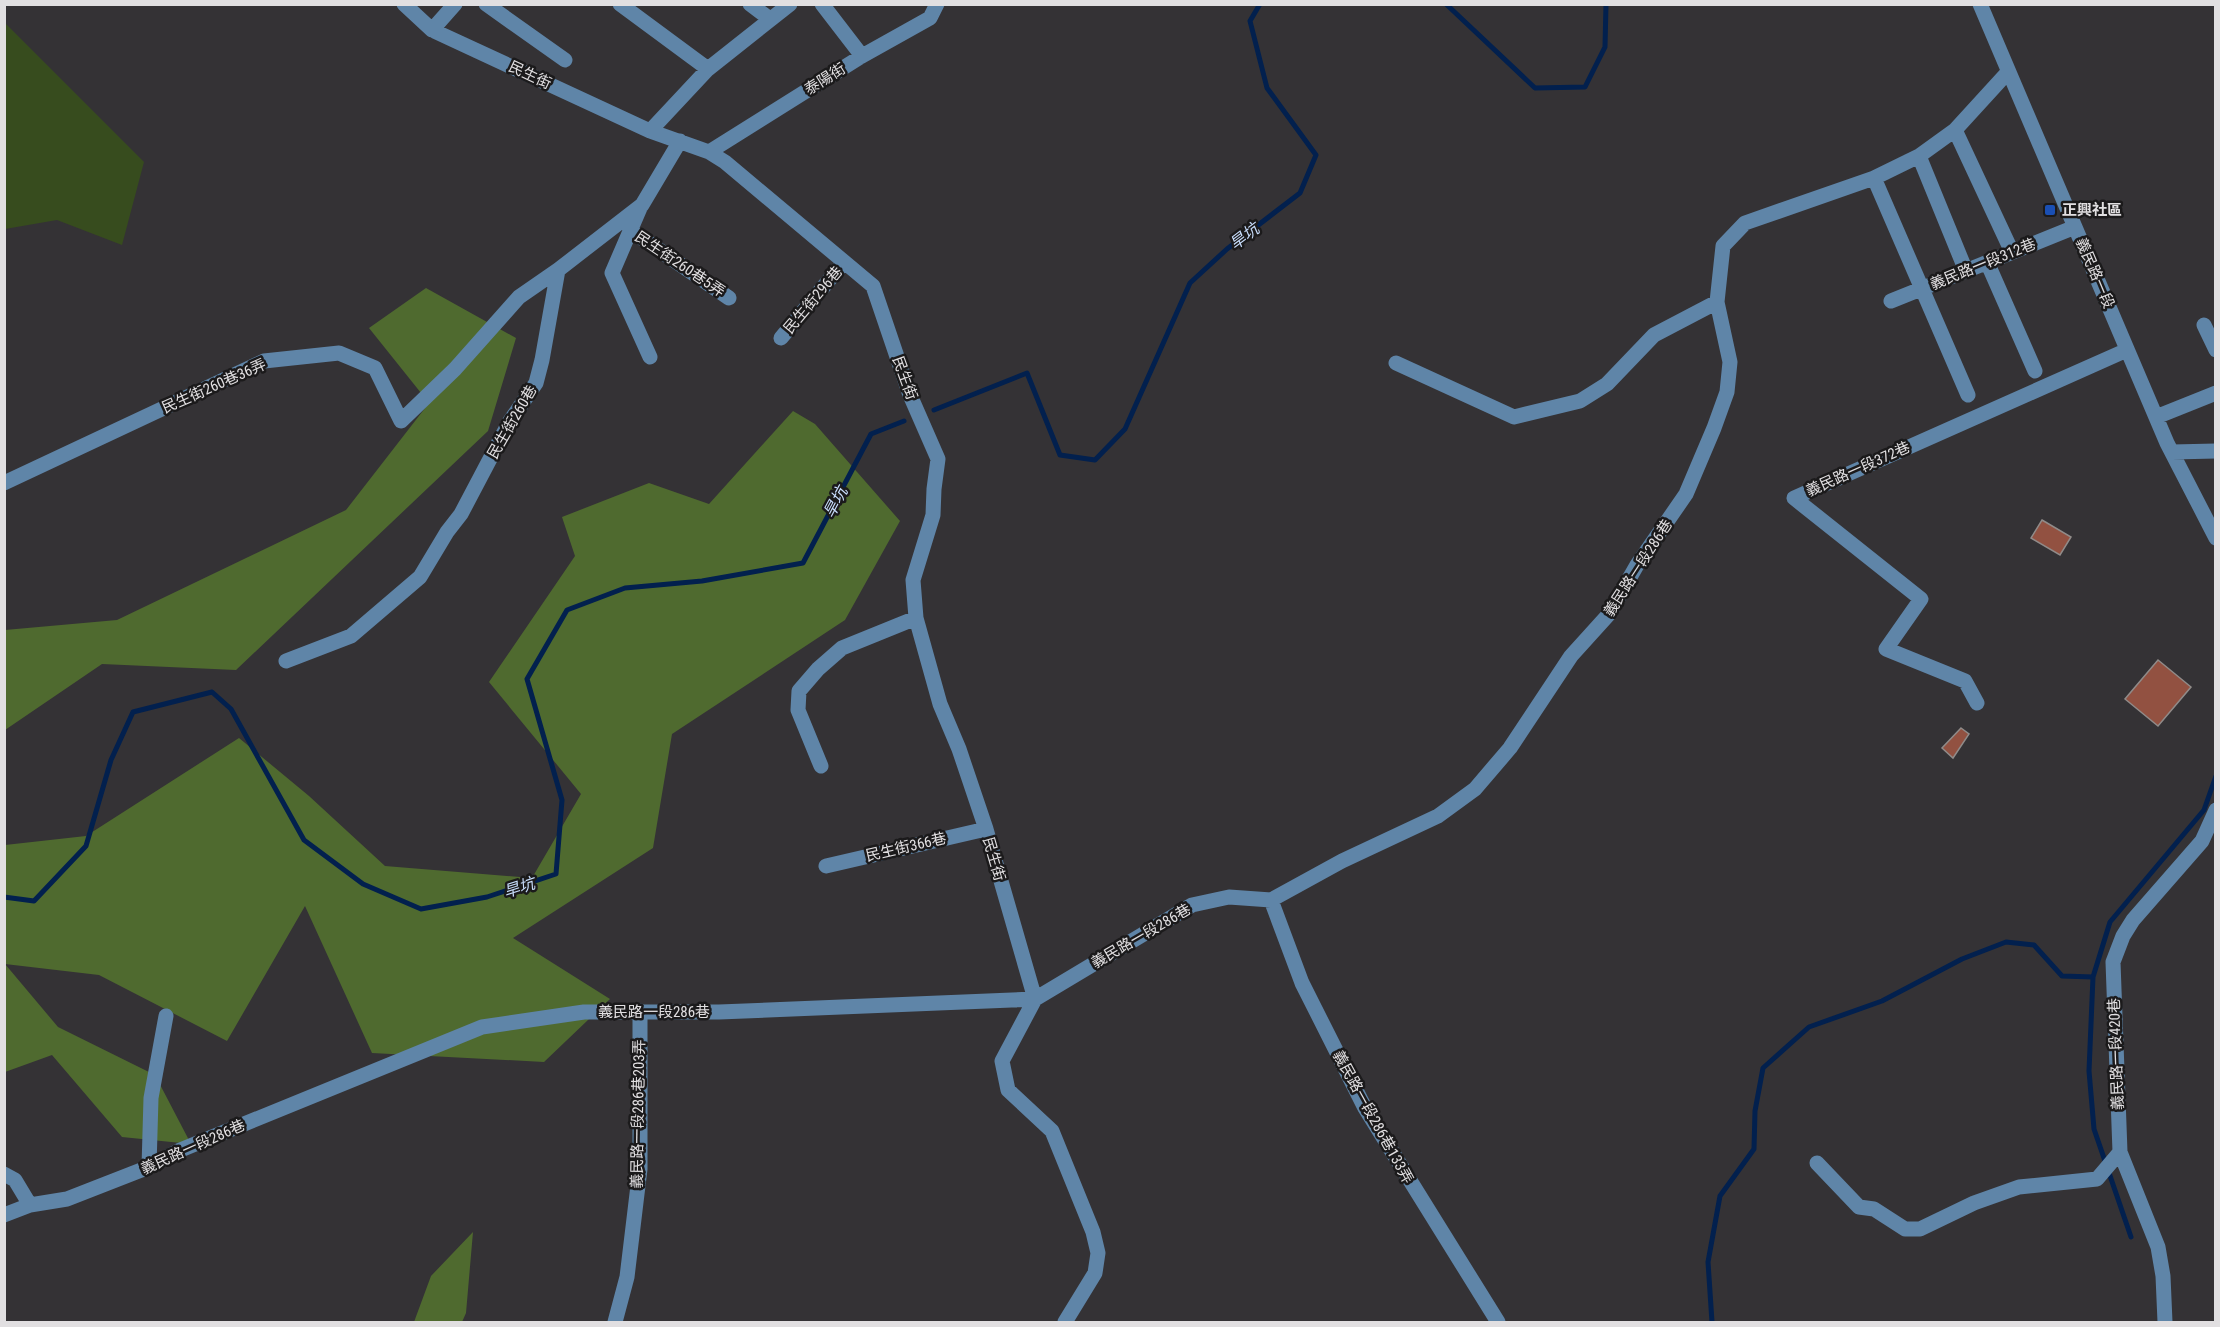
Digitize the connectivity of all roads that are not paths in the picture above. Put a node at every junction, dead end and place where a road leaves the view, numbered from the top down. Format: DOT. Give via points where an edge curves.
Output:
graph roads {
  1 [pos="404,4"];
  2 [pos="455,4"];
  3 [pos="486,4"];
  4 [pos="620,4"];
  5 [pos="750,4"];
  6 [pos="790,4"];
  7 [pos="822,4"];
  8 [pos="937,4"];
  9 [pos="1980,4"];
  10 [pos="770,19"];
  11 [pos="432,30"];
  12 [pos="862,56"];
  13 [pos="565,60"];
  14 [pos="708,69"];
  15 [pos="2008,72"];
  16 [pos="651,130"];
  17 [pos="1955,130"];
  18 [pos="680,141"];
  19 [pos="709,152"];
  20 [pos="1919,156"];
  21 [pos="1874,178"];
  22 [pos="642,205"];
  23 [pos="2075,227"];
  24 [pos="630,230"];
  25 [pos="2012,252"];
  26 [pos="844,262"];
  27 [pos="1987,262"];
  28 [pos="558,270"];
  29 [pos="1966,271"];
  30 [pos="1922,288"];
  31 [pos="729,298"];
  32 [pos="1891,301"];
  33 [pos="1717,302"];
  34 [pos="2204,325"];
  35 [pos="781,338"];
  36 [pos="2127,350"];
  37 [pos="2216,350"];
  38 [pos="650,357"];
  39 [pos="1396,363"];
  40 [pos="2036,371"];
  41 [pos="2216,393"];
  42 [pos="1968,395"];
  43 [pos="2156,417"];
  44 [pos="2172,452"];
  45 [pos="2216,452"];
  46 [pos="4,483"];
  47 [pos="2216,538"];
  48 [pos="916,618"];
  49 [pos="286,661"];
  50 [pos="1977,703"];
  51 [pos="821,766"];
  52 [pos="2216,810"];
  53 [pos="986,829"];
  54 [pos="826,866"];
  55 [pos="1271,900"];
  56 [pos="1035,999"];
  57 [pos="640,1011"];
  58 [pos="166,1016"];
  59 [pos="2120,1152"];
  60 [pos="1817,1163"];
  61 [pos="149,1167"];
  62 [pos="4,1174"];
  63 [pos="30,1205"];
  64 [pos="4,1215"];
  65 [pos="615,1323"];
  66 [pos="1065,1323"];
  67 [pos="1498,1323"];
  68 [pos="2165,1323"];
  1 -- 11 [label="street, 民生街"];
  2 -- 11 [label="street"];
  3 -- 13 [label="street"];
  4 -- 14 [label="street"];
  5 -- 10 [label="street"];
  6 -- 10 [label="street"];
  7 -- 12 [label="street"];
  8 -- 12 [label="street, 泰陽街" via="930,18"];
  9 -- 15 [label="street, 義民路一段"];
  10 -- 14 [label="street"];
  11 -- 16 [label="street, 民生街"];
  12 -- 19 [label="street, 泰陽街"];
  14 -- 16 [label="street"];
  15 -- 17 [label="street, 義民路一段286巷"];
  15 -- 23 [label="street, 義民路一段"];
  16 -- 18 [label="street, 民生街"];
  17 -- 20 [label="street, 義民路一段286巷"];
  17 -- 25 [label="street"];
  18 -- 19 [label="street, 民生街"];
  18 -- 22 [label="street"];
  19 -- 26 [label="street, 民生街"];
  20 -- 21 [label="street, 義民路一段286巷"];
  20 -- 29 [label="street"];
  21 -- 30 [label="street"];
  21 -- 33 [label="street, 義民路一段286巷" via="1745,223 1724,246"];
  22 -- 24 [label="street"];
  22 -- 28 [label="street"];
  23 -- 25 [label="street, 義民路一段312巷"];
  23 -- 36 [label="street, 義民路一段"];
  24 -- 31 [label="street, 民生街260巷5弄"];
  24 -- 38 [label="street" via="612,273"];
  25 -- 27 [label="street, 義民路一段312巷"];
  26 -- 35 [label="street, 民生街296巷"];
  26 -- 48 [label="street, 民生街" via="873,286 910,395 938,459 933,515 912,580"];
  27 -- 29 [label="street, 義民路一段312巷"];
  27 -- 40 [label="street"];
  28 -- 46 [label="street, 民生街260巷36弄" via="519,297 455,369 401,421 375,368 339,353 264,361"];
  28 -- 49 [label="street, 民生街260巷" via="536,383 420,577 351,636"];
  29 -- 30 [label="street, 義民路一段312巷"];
  30 -- 32 [label="street, 義民路一段312巷"];
  30 -- 42 [label="street"];
  33 -- 39 [label="street" via="1654,334 1607,384 1580,401 1514,417"];
  33 -- 55 [label="street, 義民路一段286巷" via="1730,363 1727,392 1686,494 1609,614 1571,656 1510,748 1475,789 1438,816"];
  34 -- 37 [label="street"];
  36 -- 43 [label="street, 義民路一段"];
  36 -- 50 [label="street, 義民路一段372巷" via="1794,498 1921,599 1886,649 1965,681"];
  41 -- 43 [label="street"];
  43 -- 44 [label="street, 義民路一段"];
  44 -- 45 [label="street"];
  44 -- 47 [label="street, 義民路一段"];
  48 -- 51 [label="street" via="842,648 799,691 798,710"];
  48 -- 53 [label="street, 民生街" via="940,704"];
  52 -- 59 [label="street, 義民路一段420巷" via="2202,841 2133,920 2113,962"];
  53 -- 54 [label="street, 民生街366巷"];
  53 -- 56 [label="street, 民生街"];
  55 -- 56 [label="street, 義民路一段286巷" via="1229,897 1192,905"];
  55 -- 67 [label="street, 義民路一段286巷133弄" via="1302,983 1365,1108"];
  56 -- 57 [label="street, 義民路一段286巷" via="719,1012"];
  56 -- 66 [label="street" via="1002,1061 1008,1090 1052,1131 1098,1253 1095,1273"];
  57 -- 61 [label="street, 義民路一段286巷" via="584,1012 482,1027 178,1151"];
  57 -- 65 [label="street, 義民路一段286巷203弄" via="640,1169 627,1277"];
  58 -- 61 [label="street" via="152,1098"];
  59 -- 60 [label="street" via="2097,1179 2019,1187 1920,1229 1905,1229 1874,1209 1859,1207"];
  59 -- 68 [label="street, 義民路一段420巷" via="2158,1247"];
  61 -- 63 [label="street, 義民路一段286巷" via="67,1199"];
  62 -- 63 [label="street" via="15,1179"];
  63 -- 64 [label="street, 義民路一段286巷"];
}
